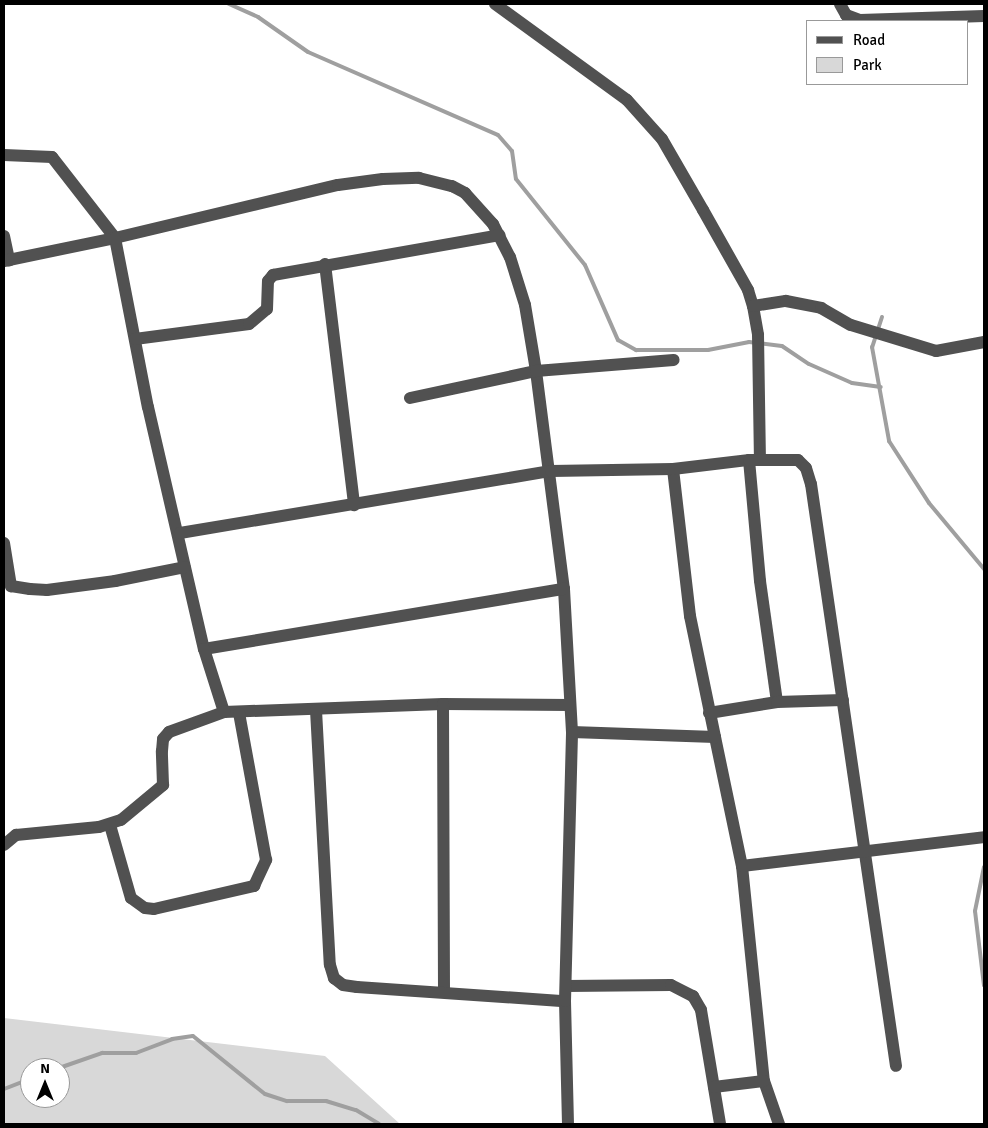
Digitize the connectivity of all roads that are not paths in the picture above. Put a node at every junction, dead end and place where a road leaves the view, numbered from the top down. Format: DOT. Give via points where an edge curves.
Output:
graph roads {
  1 [pos="495,4"];
  2 [pos="840,4"];
  3 [pos="984,16"];
  4 [pos="4,155"];
  5 [pos="499,235"];
  6 [pos="4,236"];
  7 [pos="115,238"];
  8 [pos="6,260"];
  9 [pos="325,264"];
  10 [pos="753,306"];
  11 [pos="135,339"];
  12 [pos="984,342"];
  13 [pos="674,360"];
  14 [pos="536,371"];
  15 [pos="410,398"];
  16 [pos="754,460"];
  17 [pos="674,469"];
  18 [pos="551,471"];
  19 [pos="354,506"];
  20 [pos="180,533"];
  21 [pos="4,543"];
  22 [pos="184,567"];
  23 [pos="564,589"];
  24 [pos="8,590"];
  25 [pos="204,649"];
  26 [pos="843,700"];
  27 [pos="777,702"];
  28 [pos="443,704"];
  29 [pos="570,705"];
  30 [pos="316,710"];
  31 [pos="224,712"];
  32 [pos="239,713"];
  33 [pos="708,713"];
  34 [pos="572,732"];
  35 [pos="715,737"];
  36 [pos="110,825"];
  37 [pos="984,836"];
  38 [pos="4,845"];
  39 [pos="864,851"];
  40 [pos="742,866"];
  41 [pos="566,986"];
  42 [pos="444,991"];
  43 [pos="565,1001"];
  44 [pos="896,1066"];
  45 [pos="764,1081"];
  46 [pos="714,1087"];
  47 [pos="568,1124"];
  48 [pos="720,1124"];
  49 [pos="779,1124"];
  1 -- 10 [label="street" via="627,100 662,140 748,290"];
  2 -- 3 [label="street" via="846,15 860,20"];
  4 -- 7 [label="street" via="52,157"];
  5 -- 7 [label="street" via="465,193 444,183 419,178 338,185"];
  5 -- 9 [label="street"];
  5 -- 14 [label="street" via="510,257 525,305"];
  6 -- 8 [label="street"];
  7 -- 8 [label="street"];
  7 -- 11 [label="street"];
  9 -- 11 [label="street" via="269,277 267,309 250,324"];
  9 -- 19 [label="street"];
  10 -- 12 [label="street" via="786,301 821,308 851,325 936,352"];
  10 -- 16 [label="street" via="758,343"];
  11 -- 20 [label="street"];
  13 -- 14 [label="street"];
  14 -- 15 [label="street"];
  14 -- 18 [label="street"];
  16 -- 17 [label="street"];
  16 -- 26 [label="street" via="798,460 806,468 812,484"];
  16 -- 27 [label="street" via="760,581"];
  17 -- 18 [label="street"];
  17 -- 33 [label="street" via="690,616"];
  18 -- 19 [label="street"];
  18 -- 23 [label="street"];
  19 -- 20 [label="street"];
  20 -- 22 [label="street"];
  21 -- 24 [label="street"];
  22 -- 24 [label="street" via="115,582 47,590"];
  22 -- 25 [label="street"];
  23 -- 25 [label="street"];
  23 -- 29 [label="street"];
  25 -- 31 [label="street"];
  26 -- 27 [label="street"];
  26 -- 39 [label="street"];
  27 -- 33 [label="street"];
  28 -- 29 [label="street"];
  28 -- 30 [label="street"];
  28 -- 42 [label="street"];
  29 -- 34 [label="street"];
  30 -- 32 [label="street"];
  30 -- 42 [label="street" via="330,965 334,978 344,985 357,987"];
  31 -- 32 [label="street"];
  31 -- 36 [label="street" via="169,732 163,739 163,785 128,815"];
  32 -- 36 [label="street" via="266,860 254,886 154,909 145,908 131,898"];
  33 -- 35 [label="street"];
  34 -- 35 [label="street"];
  34 -- 41 [label="street"];
  35 -- 40 [label="street"];
  36 -- 38 [label="street" via="16,835"];
  37 -- 39 [label="street"];
  39 -- 40 [label="street"];
  39 -- 44 [label="street"];
  40 -- 45 [label="street"];
  41 -- 43 [label="street"];
  41 -- 46 [label="street" via="671,985 686,990 700,1010"];
  42 -- 43 [label="street"];
  43 -- 47 [label="street"];
  45 -- 46 [label="street"];
  45 -- 49 [label="street"];
  46 -- 48 [label="street"];
}
